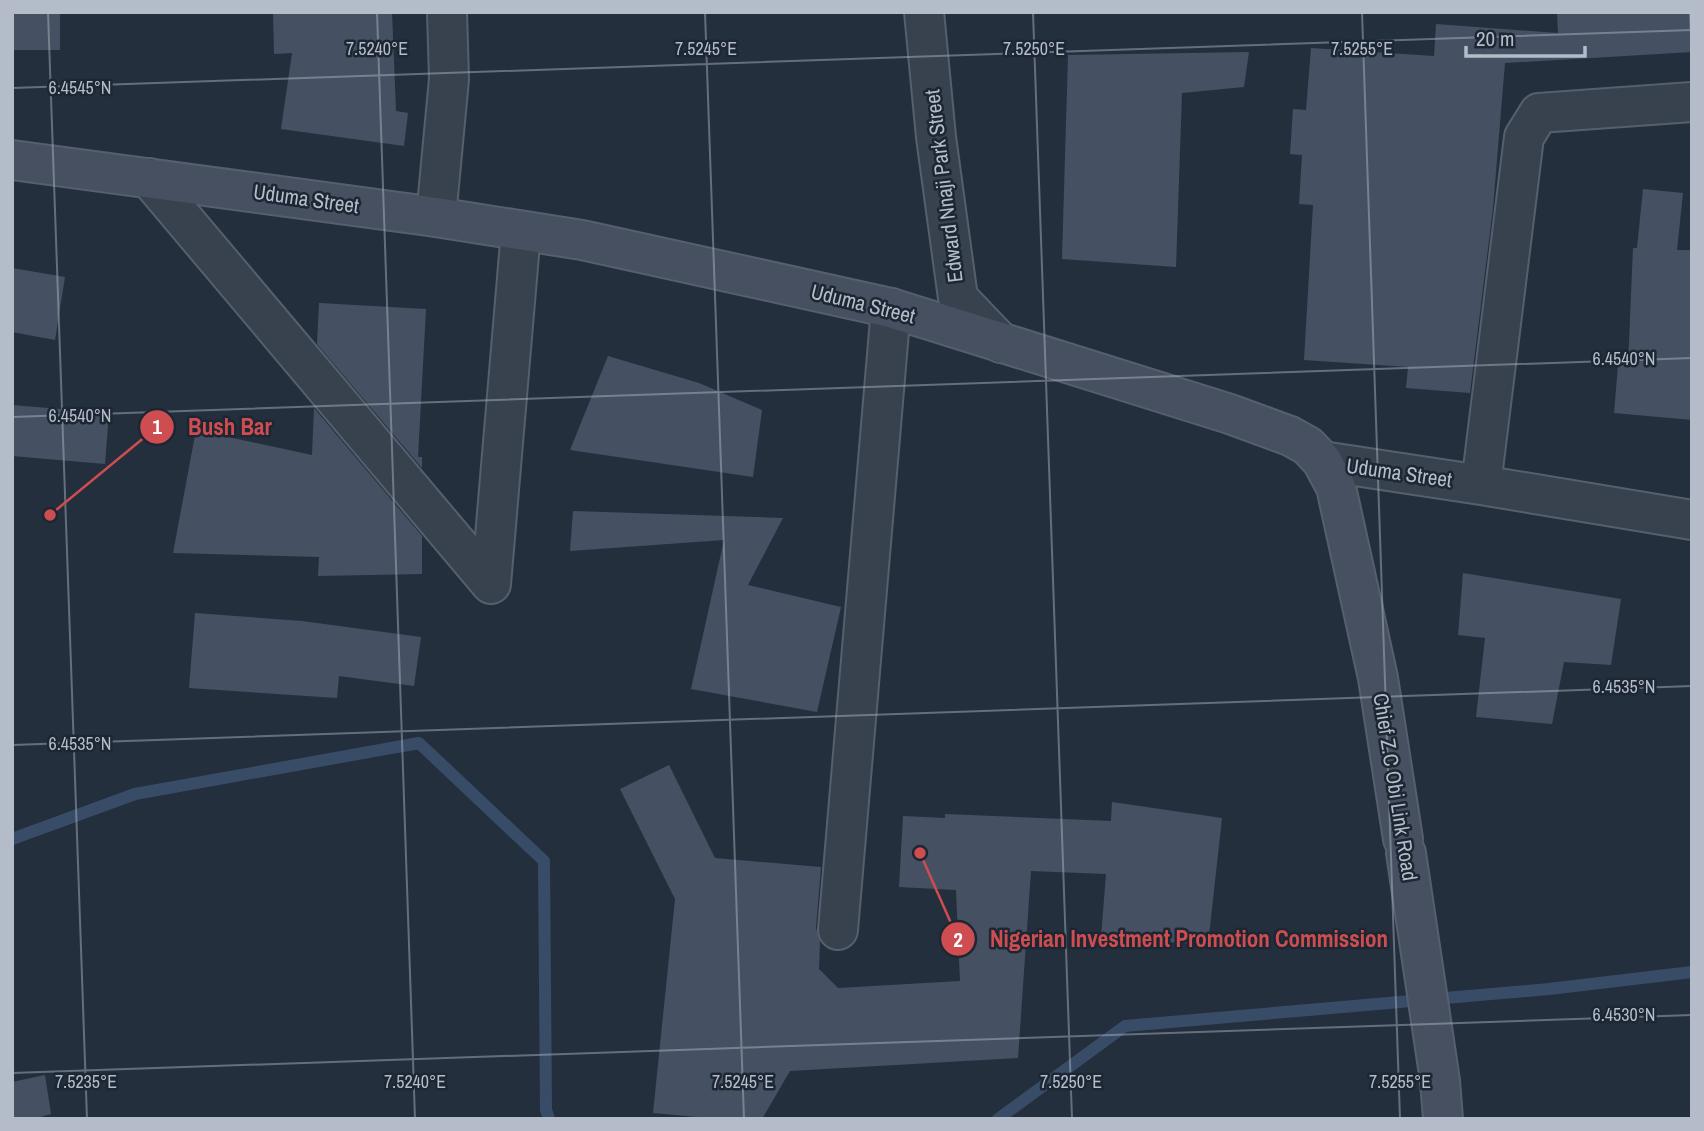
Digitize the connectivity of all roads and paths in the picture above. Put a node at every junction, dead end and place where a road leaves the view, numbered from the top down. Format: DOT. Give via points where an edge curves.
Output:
graph roads {
  1 [pos="447,12"];
  2 [pos="924,12"];
  3 [pos="1692,102"];
  4 [pos="12,160"];
  5 [pos="149,178"];
  6 [pos="436,217"];
  7 [pos="522,231"];
  8 [pos="891,308"];
  9 [pos="1001,343"];
  10 [pos="1322,461"];
  11 [pos="1481,485"];
  12 [pos="1692,520"];
  13 [pos="838,930"];
  14 [pos="1443,1119"];
  1 -- 6 [label="street" via="449,79"];
  2 -- 9 [label="street, Edward Nnaji Park Street" via="958,298"];
  3 -- 11 [label="street" via="1539,113 1524,137"];
  4 -- 5 [label="street, Uduma Street"];
  5 -- 6 [label="street, Uduma Street"];
  5 -- 7 [label="street" via="491,584"];
  6 -- 7 [label="street, Uduma Street"];
  7 -- 8 [label="street, Uduma Street"];
  8 -- 9 [label="street, Uduma Street"];
  8 -- 13 [label="street"];
  9 -- 10 [label="street, Uduma Street" via="1290,436"];
  10 -- 11 [label="street, Uduma Street"];
  10 -- 14 [label="street, Chief Z.C Obi Link Road" via="1336,487 1378,677"];
  11 -- 12 [label="street, Uduma Street"];
}
